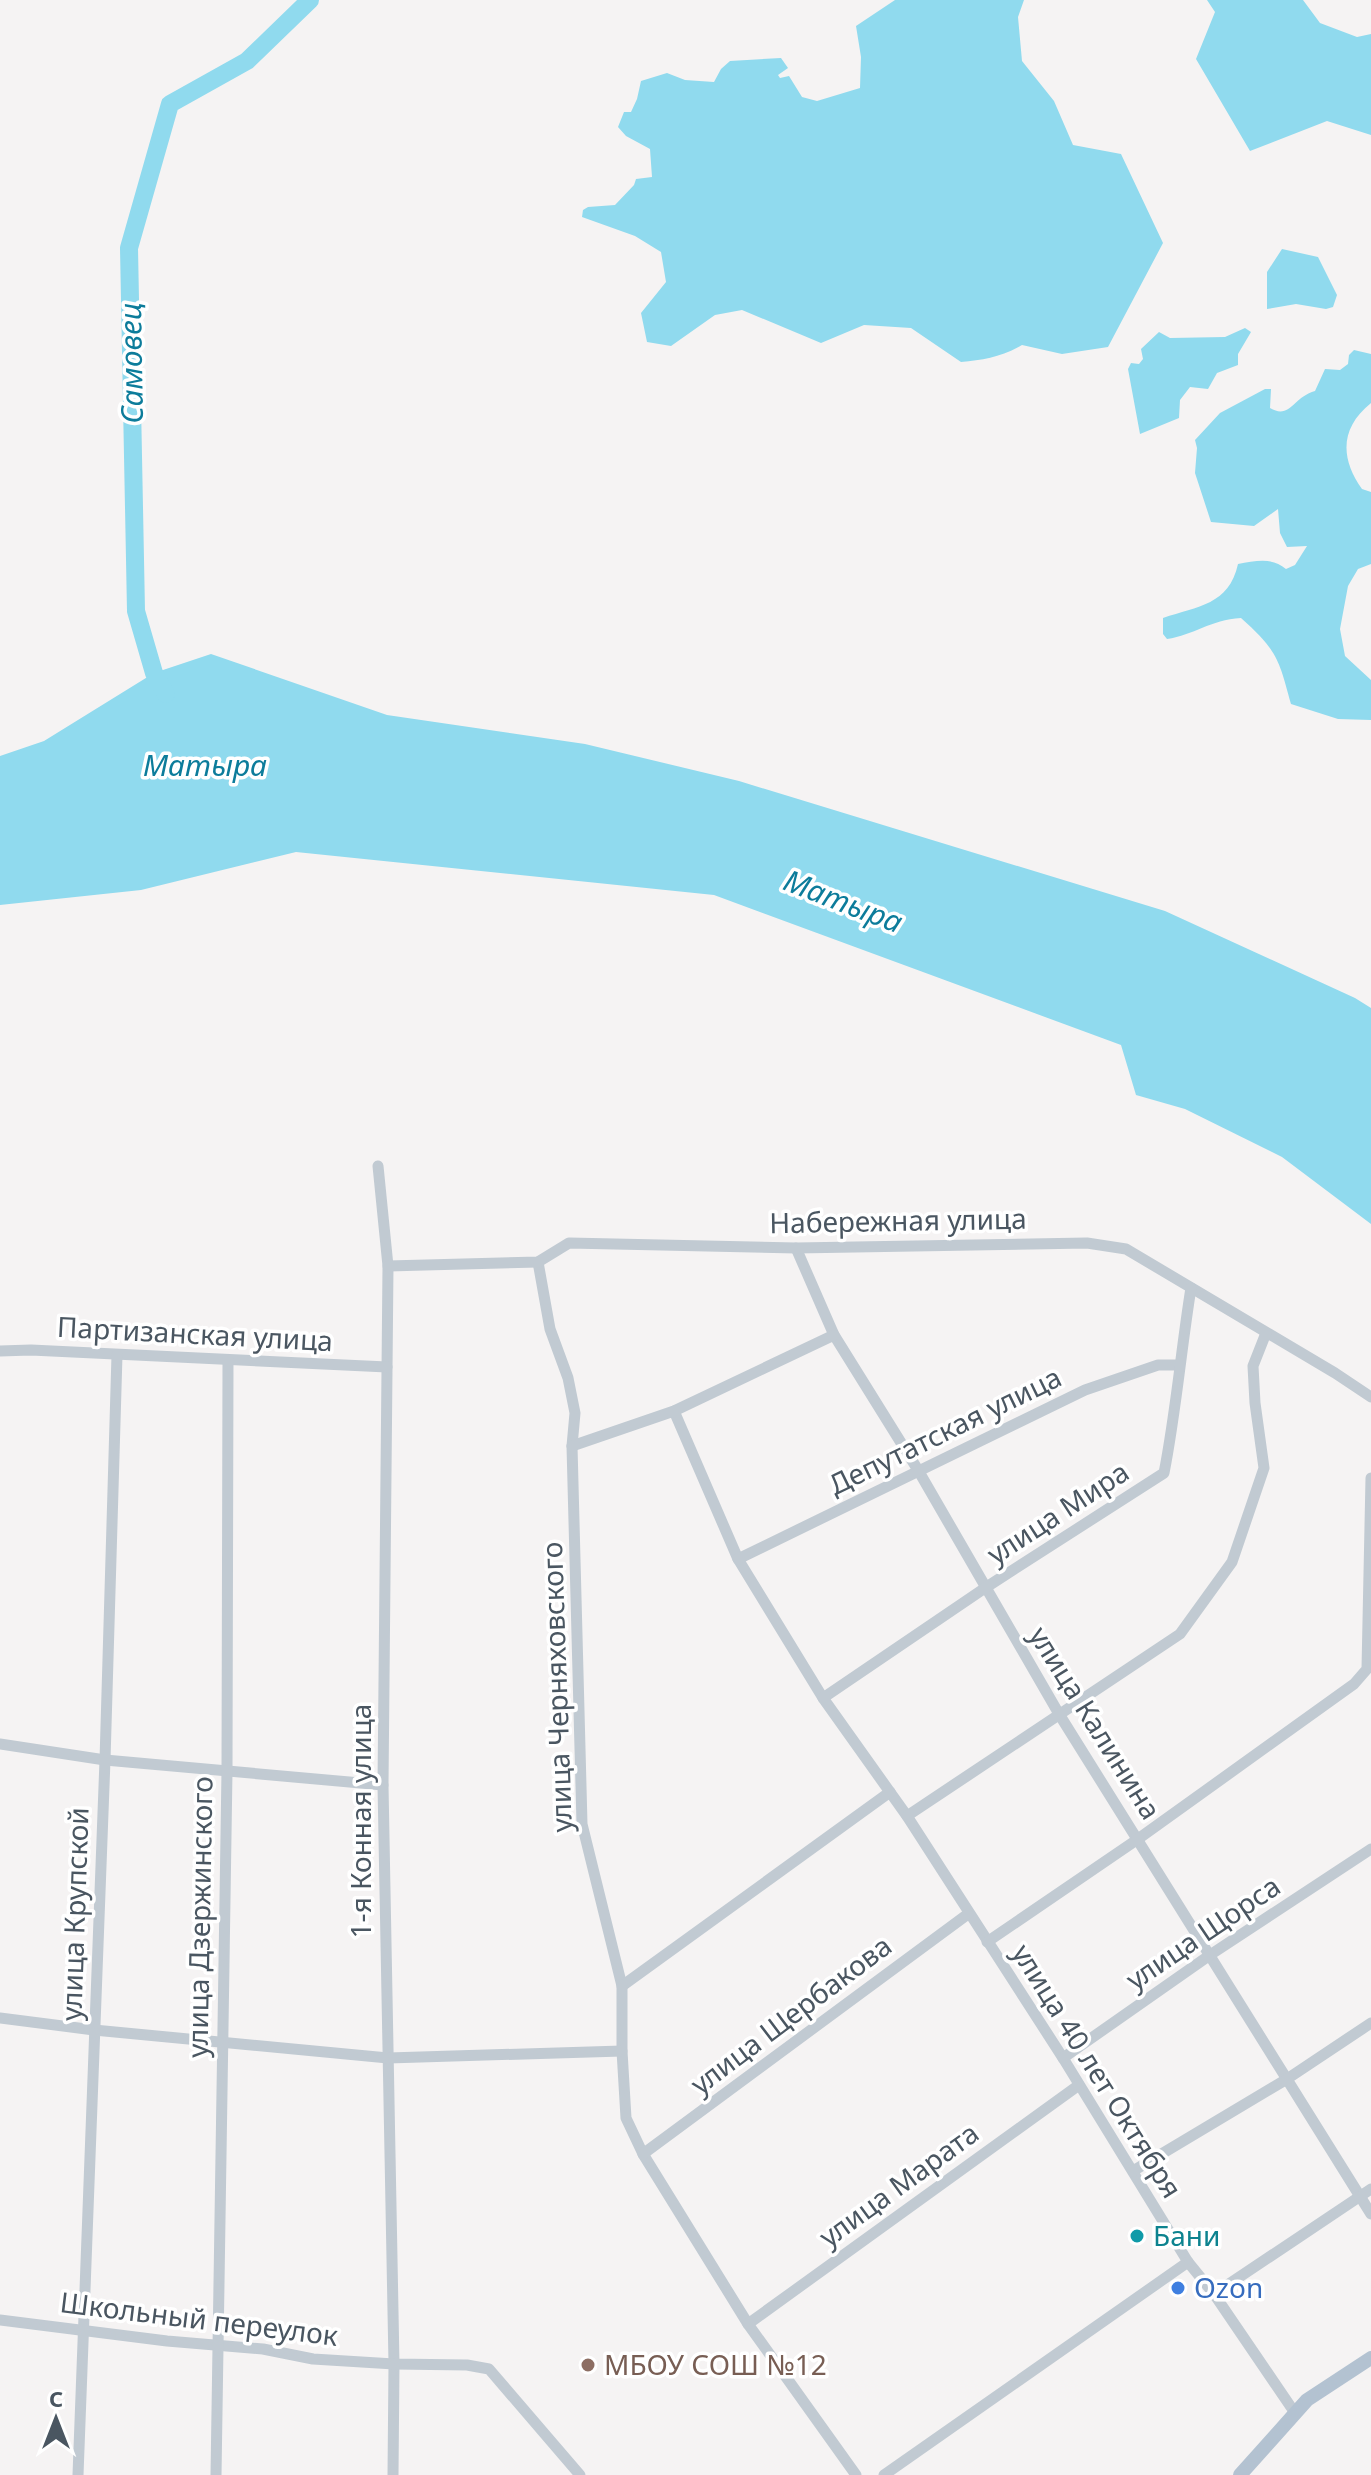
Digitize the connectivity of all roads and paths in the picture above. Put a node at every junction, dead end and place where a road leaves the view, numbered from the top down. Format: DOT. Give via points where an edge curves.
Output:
graph roads {
  1 [pos="378,1166"];
  2 [pos="796,1248"];
  3 [pos="538,1262"];
  4 [pos="388,1266"];
  5 [pos="1191,1288"];
  6 [pos="1266,1333"];
  7 [pos="834,1335"];
  8 [pos="0,1351"];
  9 [pos="117,1355"];
  10 [pos="228,1360"];
  11 [pos="1179,1365"];
  12 [pos="387,1367"];
  13 [pos="1371,1397"];
  14 [pos="674,1411"];
  15 [pos="572,1446"];
  16 [pos="918,1470"];
  17 [pos="1371,1478"];
  18 [pos="738,1559"];
  19 [pos="985,1588"];
  20 [pos="1369,1674"];
  21 [pos="823,1698"];
  22 [pos="1059,1714"];
  23 [pos="0,1744"];
  24 [pos="105,1760"];
  25 [pos="227,1771"];
  26 [pos="383,1785"];
  27 [pos="890,1792"];
  28 [pos="907,1816"];
  29 [pos="1138,1839"];
  30 [pos="1371,1849"];
  31 [pos="968,1914"];
  32 [pos="987,1942"];
  33 [pos="1210,1955"];
  34 [pos="622,1986"];
  35 [pos="0,2018"];
  36 [pos="1371,2023"];
  37 [pos="94,2030"];
  38 [pos="223,2041"];
  39 [pos="622,2051"];
  40 [pos="388,2058"];
  41 [pos="1063,2058"];
  42 [pos="1287,2079"];
  43 [pos="1079,2085"];
  44 [pos="643,2154"];
  45 [pos="1133,2171"];
  46 [pos="1371,2189"];
  47 [pos="1360,2196"];
  48 [pos="1371,2214"];
  49 [pos="1188,2262"];
  50 [pos="1214,2294"];
  51 [pos="0,2320"];
  52 [pos="748,2324"];
  53 [pos="83,2330"];
  54 [pos="216,2344"];
  55 [pos="1371,2358"];
  56 [pos="394,2364"];
  57 [pos="1295,2413"];
  58 [pos="78,2475"];
  59 [pos="216,2475"];
  60 [pos="393,2475"];
  61 [pos="580,2475"];
  62 [pos="856,2475"];
  63 [pos="884,2475"];
  64 [pos="1240,2475"];
  1 -- 4 [label="street, 1-я Конная улица"];
  2 -- 3 [label="street, Набережная улица" via="569,1243"];
  2 -- 5 [label="street, Набережная улица" via="1087,1243 1126,1249"];
  2 -- 7 [label="street, улица Калинина"];
  3 -- 4 [label="street, Набережная улица"];
  3 -- 15 [label="street, улица Черняховского" via="550,1329 575,1413"];
  4 -- 12 [label="street, 1-я Конная улица"];
  5 -- 6 [label="street, Набережная улица"];
  5 -- 11 [label="street, улица Мира"];
  6 -- 13 [label="street, Набережная улица"];
  6 -- 22 [label="street" via="1253,1366 1264,1468 1232,1562 1180,1634"];
  7 -- 14 [label="street"];
  7 -- 16 [label="street, улица Калинина"];
  8 -- 9 [label="street, Партизанская улица"];
  9 -- 10 [label="street, Партизанская улица"];
  9 -- 24 [label="street, улица Крупской"];
  10 -- 12 [label="street, Партизанская улица"];
  10 -- 25 [label="street, улица Дзержинского"];
  11 -- 16 [label="street, Депутатская улица" via="1158,1365 1085,1390"];
  11 -- 19 [label="street, улица Мира" via="1164,1473"];
  12 -- 26 [label="street, 1-я Конная улица"];
  14 -- 15 [label="street"];
  14 -- 18 [label="street, улица 40 лет Октября"];
  15 -- 34 [label="street, улица Черняховского" via="582,1824"];
  16 -- 18 [label="street, Депутатская улица"];
  16 -- 19 [label="street, улица Калинина"];
  17 -- 20 [label="street"];
  18 -- 21 [label="street, улица 40 лет Октября"];
  19 -- 21 [label="street, улица Мира"];
  19 -- 22 [label="street, улица Калинина"];
  20 -- 29 [label="street"];
  21 -- 27 [label="street, улица 40 лет Октября"];
  22 -- 28 [label="street"];
  22 -- 29 [label="street, улица Калинина"];
  23 -- 24 [label="street"];
  24 -- 25 [label="street"];
  24 -- 37 [label="street, улица Крупской"];
  25 -- 26 [label="street"];
  25 -- 38 [label="street, улица Дзержинского"];
  26 -- 40 [label="street, 1-я Конная улица"];
  27 -- 28 [label="street, улица 40 лет Октября"];
  27 -- 34 [label="street"];
  28 -- 31 [label="street, улица 40 лет Октября"];
  29 -- 32 [label="street"];
  29 -- 33 [label="street, улица Калинина"];
  30 -- 33 [label="street, улица Щорса"];
  31 -- 32 [label="street, улица 40 лет Октября"];
  31 -- 44 [label="street, улица Щербакова"];
  32 -- 41 [label="street, улица 40 лет Октября"];
  33 -- 41 [label="street, улица Щорса"];
  33 -- 42 [label="street, улица Калинина"];
  34 -- 39 [label="street, улица Черняховского"];
  35 -- 37 [label="street"];
  36 -- 42 [label="street"];
  37 -- 38 [label="street"];
  37 -- 53 [label="street, улица Крупской"];
  38 -- 40 [label="street"];
  38 -- 54 [label="street, улица Дзержинского"];
  39 -- 40 [label="street"];
  39 -- 44 [label="street, улица Черняховского" via="626,2118"];
  40 -- 56 [label="street, 1-я Конная улица"];
  41 -- 43 [label="street, улица 40 лет Октября"];
  42 -- 45 [label="street"];
  42 -- 47 [label="street, улица Калинина"];
  43 -- 45 [label="street, улица 40 лет Октября"];
  43 -- 52 [label="street, улица Марата"];
  44 -- 52 [label="street, улица Черняховского"];
  45 -- 49 [label="street, улица 40 лет Октября"];
  46 -- 47 [label="street"];
  47 -- 48 [label="street, улица Калинина"];
  47 -- 50 [label="street"];
  49 -- 50 [label="street, улица 40 лет Октября"];
  49 -- 63 [label="street"];
  50 -- 57 [label="street, улица 40 лет Октября"];
  51 -- 53 [label="street, Школьный переулок"];
  52 -- 62 [label="street, улица Черняховского"];
  53 -- 54 [label="street, Школьный переулок"];
  53 -- 58 [label="street, улица Крупской"];
  54 -- 56 [label="street, Школьный переулок" via="313,2359"];
  54 -- 59 [label="street, улица Дзержинского"];
  55 -- 57 [label="main road"];
  56 -- 60 [label="street, 1-я Конная улица"];
  56 -- 61 [label="street, Школьный переулок" via="489,2369"];
  57 -- 64 [label="main road"];
}
